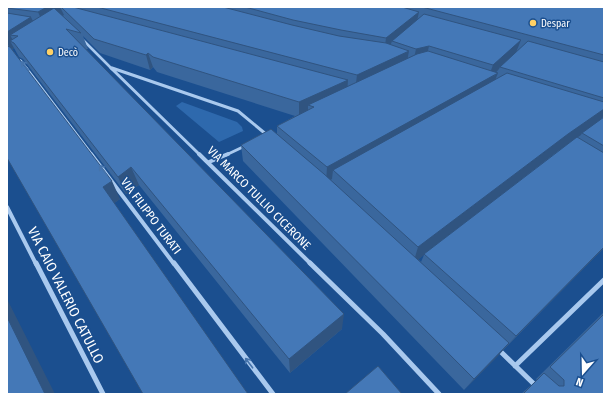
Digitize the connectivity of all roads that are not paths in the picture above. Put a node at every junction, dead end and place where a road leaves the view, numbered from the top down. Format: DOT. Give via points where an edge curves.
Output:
graph roads {
  1 [pos="78,36"];
  2 [pos="8,56"];
  3 [pos="112,68"];
  4 [pos="274,133"];
  5 [pos="268,136"];
  6 [pos="261,139"];
  7 [pos="274,141"];
  8 [pos="248,145"];
  9 [pos="209,162"];
  10 [pos="7,207"];
  11 [pos="604,280"];
  12 [pos="492,344"];
  13 [pos="515,366"];
  14 [pos="540,389"];
  15 [pos="103,394"];
  16 [pos="273,394"];
  17 [pos="439,394"];
  1 -- 3 [label="street, VIA MARCO TULLIO CICERONE"];
  16 -- 2 [label="street, VIA FILIPPO TURATI, one-way" via="21,61"];
  3 -- 5 [label="street" via="238,111"];
  3 -- 9 [label="street, VIA MARCO TULLIO CICERONE"];
  4 -- 5 [label="street"];
  5 -- 6 [label="street"];
  5 -- 7 [label="street"];
  8 -- 9 [label="street"];
  9 -- 17 [label="street, VIA MARCO TULLIO CICERONE" via="383,334"];
  10 -- 15 [label="street, VIA CAIO VALERIO CATULLO"];
  11 -- 13 [label="street"];
  12 -- 13 [label="street"];
  13 -- 14 [label="street"];
}
